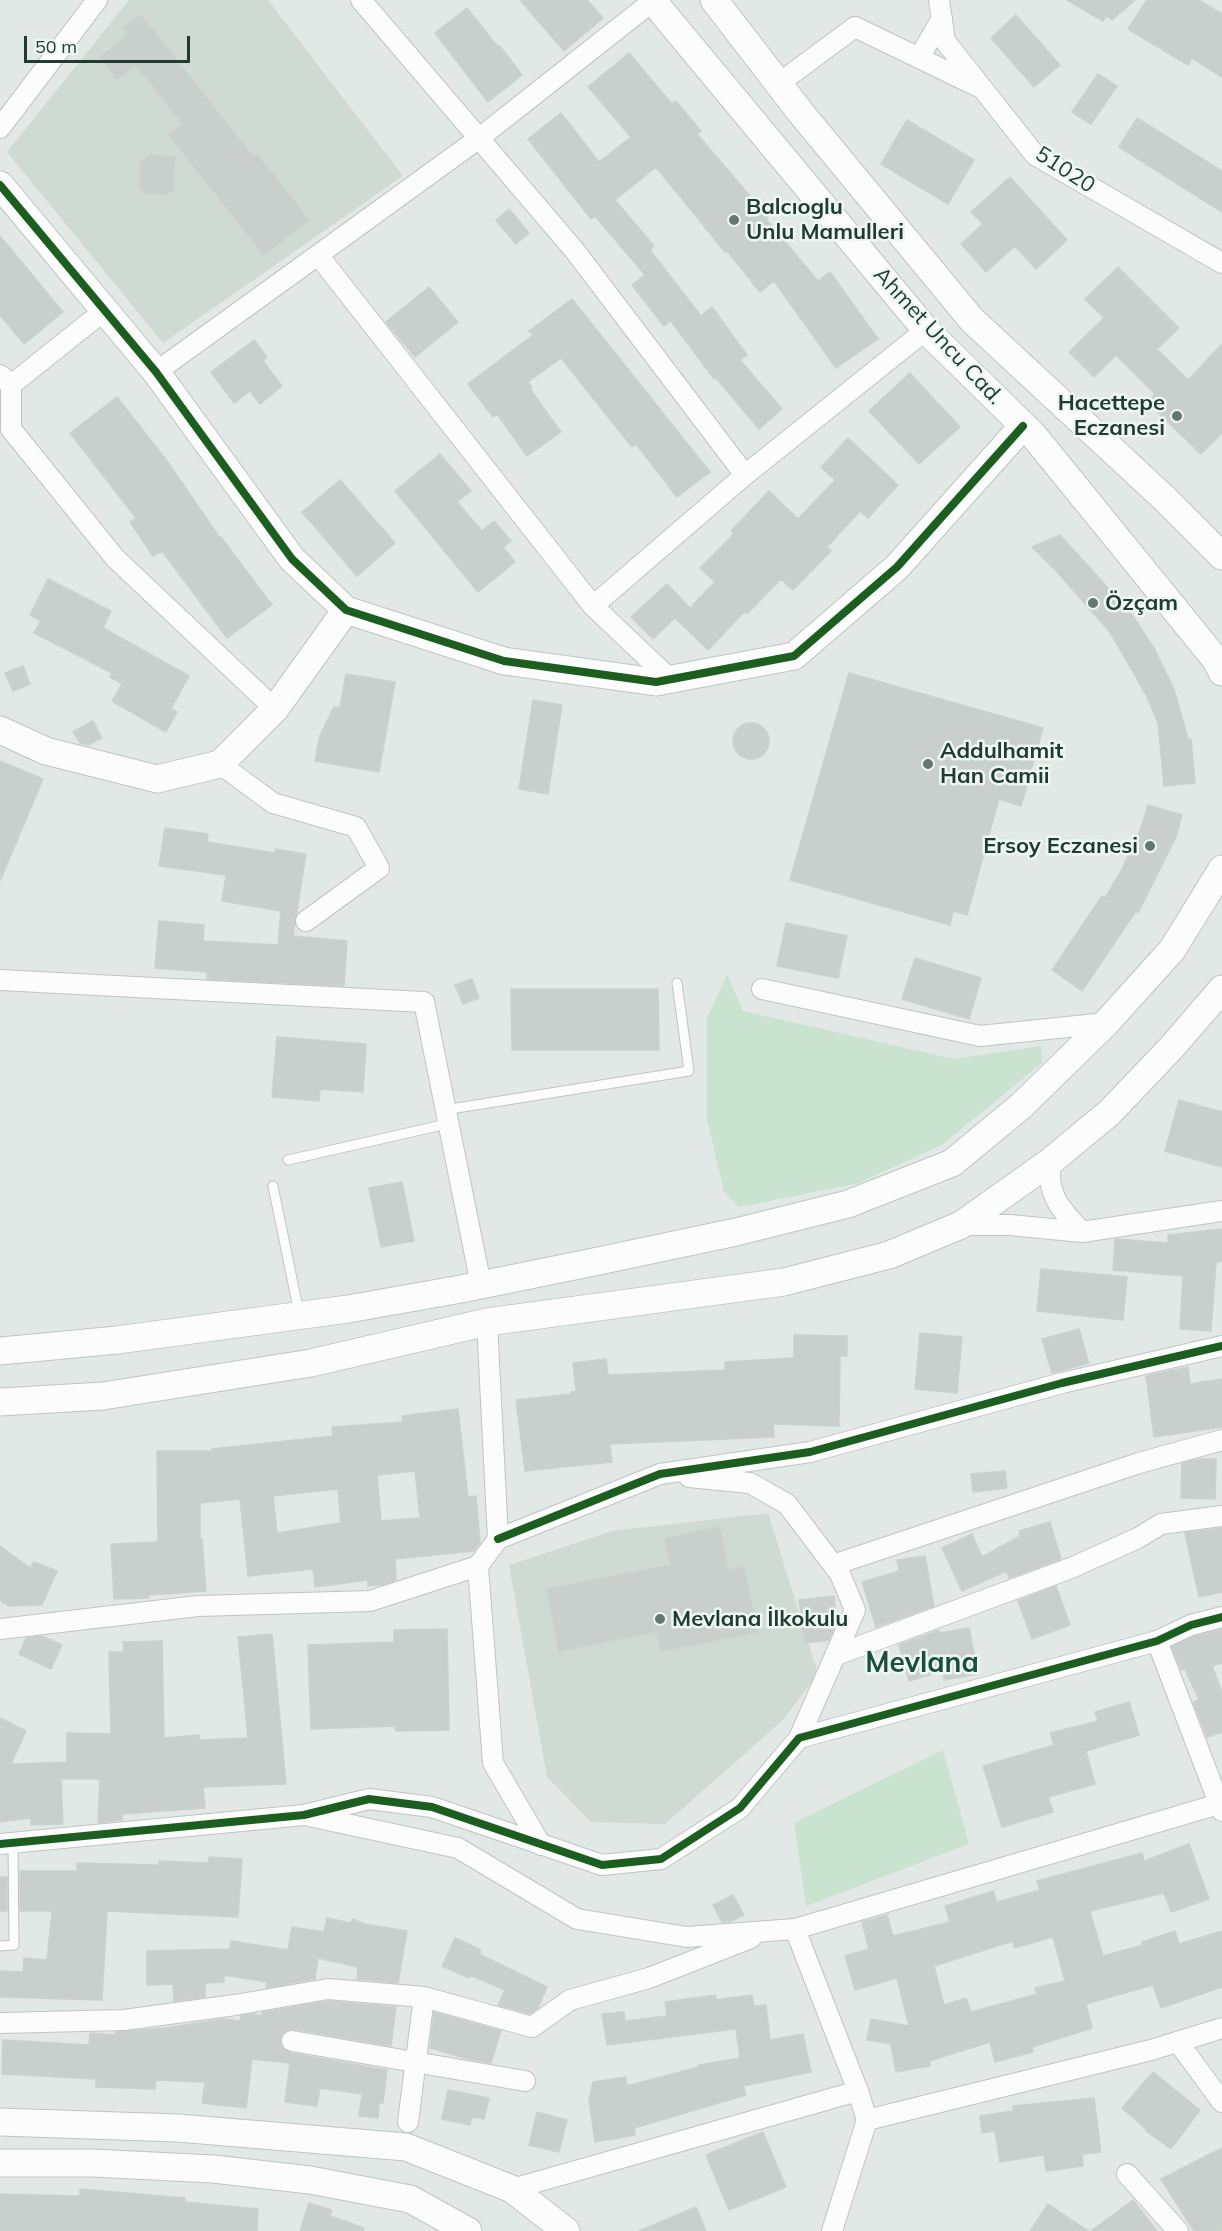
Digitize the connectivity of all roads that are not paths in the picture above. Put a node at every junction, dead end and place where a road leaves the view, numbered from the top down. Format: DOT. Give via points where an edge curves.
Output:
graph roads {
  1 [pos="97,0"];
  2 [pos="361,0"];
  3 [pos="714,0"];
  4 [pos="653,1"];
  5 [pos="940,9"];
  6 [pos="919,58"];
  7 [pos="778,84"];
  8 [pos="983,88"];
  9 [pos="0,128"];
  10 [pos="478,139"];
  11 [pos="0,185"];
  12 [pos="318,255"];
  13 [pos="1222,263"];
  14 [pos="105,310"];
  15 [pos="926,330"];
  16 [pos="156,372"];
  17 [pos="5,380"];
  18 [pos="1023,426"];
  19 [pos="745,475"];
  20 [pos="1222,556"];
  21 [pos="593,606"];
  22 [pos="346,610"];
  23 [pos="1222,672"];
  24 [pos="669,680"];
  25 [pos="275,709"];
  26 [pos="0,730"];
  27 [pos="220,764"];
  28 [pos="1222,869"];
  29 [pos="306,921"];
  30 [pos="0,980"];
  31 [pos="677,983"];
  32 [pos="762,989"];
  33 [pos="1222,989"];
  34 [pos="1106,1023"];
  35 [pos="446,1117"];
  36 [pos="288,1160"];
  37 [pos="1051,1161"];
  38 [pos="273,1186"];
  39 [pos="1222,1211"];
  40 [pos="961,1225"];
  41 [pos="1082,1232"];
  42 [pos="481,1285"];
  43 [pos="300,1316"];
  44 [pos="487,1322"];
  45 [pos="1222,1346"];
  46 [pos="0,1351"];
  47 [pos="0,1402"];
  48 [pos="1222,1440"];
  49 [pos="660,1474"];
  50 [pos="1222,1516"];
  51 [pos="498,1539"];
  52 [pos="833,1565"];
  53 [pos="478,1566"];
  54 [pos="1222,1617"];
  55 [pos="0,1629"];
  56 [pos="1157,1641"];
  57 [pos="836,1655"];
  58 [pos="799,1738"];
  59 [pos="1221,1807"];
  60 [pos="304,1815"];
  61 [pos="7,1843"];
  62 [pos="541,1845"];
  63 [pos="795,1929"];
  64 [pos="771,1931"];
  65 [pos="0,1946"];
  66 [pos="424,1997"];
  67 [pos="0,2023"];
  68 [pos="1222,2028"];
  69 [pos="292,2041"];
  70 [pos="1178,2042"];
  71 [pos="416,2062"];
  72 [pos="525,2081"];
  73 [pos="858,2091"];
  74 [pos="1222,2102"];
  75 [pos="867,2120"];
  76 [pos="0,2122"];
  77 [pos="408,2122"];
  78 [pos="0,2163"];
  79 [pos="1127,2174"];
  80 [pos="512,2189"];
  81 [pos="555,2229"];
  82 [pos="468,2231"];
  83 [pos="832,2231"];
  84 [pos="1178,2231"];
  1 -- 9 [label="street"];
  2 -- 10 [label="street"];
  3 -- 7 [label="main road, Ahmet Uncu Cad."];
  4 -- 10 [label="street"];
  4 -- 15 [label="main road, Ahmet Uncu Cad."];
  5 -- 6 [label="street"];
  5 -- 8 [label="street, 51020" via="945,41"];
  6 -- 7 [label="street" via="855,27"];
  6 -- 8 [label="street"];
  7 -- 20 [label="main road, Ahmet Uncu Cad." via="972,320"];
  8 -- 13 [label="street, 51020" via="1035,155"];
  10 -- 12 [label="street"];
  10 -- 19 [label="street" via="575,250"];
  11 -- 14 [label="main road"];
  12 -- 16 [label="street"];
  12 -- 21 [label="street"];
  14 -- 16 [label="main road"];
  14 -- 17 [label="street"];
  15 -- 18 [label="main road, Ahmet Uncu Cad."];
  15 -- 19 [label="street"];
  16 -- 22 [label="main road" via="292,559"];
  17 -- 25 [label="street" via="11,429 115,558"];
  18 -- 23 [label="main road, Ahmet Uncu Cad."];
  18 -- 24 [label="main road" via="897,567 794,656"];
  19 -- 21 [label="street"];
  21 -- 24 [label="street"];
  22 -- 24 [label="main road" via="504,661 656,682"];
  22 -- 25 [label="main road"];
  25 -- 27 [label="main road"];
  26 -- 27 [label="main road" via="46,751 157,779"];
  27 -- 29 [label="street" via="273,803 357,827 380,868"];
  28 -- 34 [label="main road" via="1172,950"];
  30 -- 35 [label="street" via="424,1002"];
  31 -- 35 [label="lane" via="689,1071"];
  32 -- 34 [label="street" via="980,1036"];
  33 -- 37 [label="main road" via="1109,1113"];
  34 -- 42 [label="main road" via="1022,1106 951,1163 848,1204 736,1232"];
  35 -- 36 [label="lane"];
  35 -- 42 [label="street"];
  37 -- 40 [label="main road"];
  37 -- 41 [label="street" via="1048,1178 1059,1207"];
  38 -- 43 [label="lane"];
  39 -- 41 [label="street"];
  40 -- 41 [label="street"];
  40 -- 44 [label="main road" via="889,1255 784,1282"];
  42 -- 43 [label="main road"];
  43 -- 46 [label="main road"];
  44 -- 47 [label="main road" via="311,1363 103,1396"];
  44 -- 51 [label="street"];
  45 -- 49 [label="street" via="1062,1383 810,1452"];
  48 -- 52 [label="street" via="1139,1463"];
  49 -- 51 [label="street"];
  49 -- 52 [label="street" via="750,1483 787,1504"];
  50 -- 57 [label="street" via="1161,1524 1071,1568"];
  51 -- 53 [label="street"];
  52 -- 57 [label="street" via="855,1610"];
  53 -- 55 [label="street" via="370,1602 198,1606"];
  53 -- 62 [label="street" via="493,1762"];
  54 -- 56 [label="street" via="1191,1625"];
  56 -- 58 [label="street"];
  56 -- 59 [label="street"];
  57 -- 58 [label="street"];
  58 -- 62 [label="street" via="740,1808 661,1859 602,1865"];
  59 -- 63 [label="street"];
  60 -- 61 [label="street"];
  60 -- 62 [label="street" via="369,1799 432,1807"];
  60 -- 64 [label="street" via="458,1848 577,1919 687,1937"];
  61 -- 65 [label="lane" via="14,1945"];
  63 -- 64 [label="street"];
  63 -- 73 [label="street"];
  64 -- 66 [label="street" via="649,1978 570,2000 532,2027"];
  66 -- 67 [label="street" via="328,1989 124,2020"];
  66 -- 71 [label="street"];
  68 -- 70 [label="street"];
  69 -- 71 [label="street"];
  70 -- 74 [label="street"];
  70 -- 75 [label="street"];
  71 -- 72 [label="street"];
  71 -- 77 [label="street"];
  73 -- 75 [label="street"];
  73 -- 80 [label="street"];
  75 -- 83 [label="street"];
  76 -- 80 [label="main road" via="178,2128 406,2147"];
  78 -- 82 [label="main road" via="213,2169 310,2180 410,2199"];
  79 -- 84 [label="street"];
  80 -- 81 [label="main road"];
}
